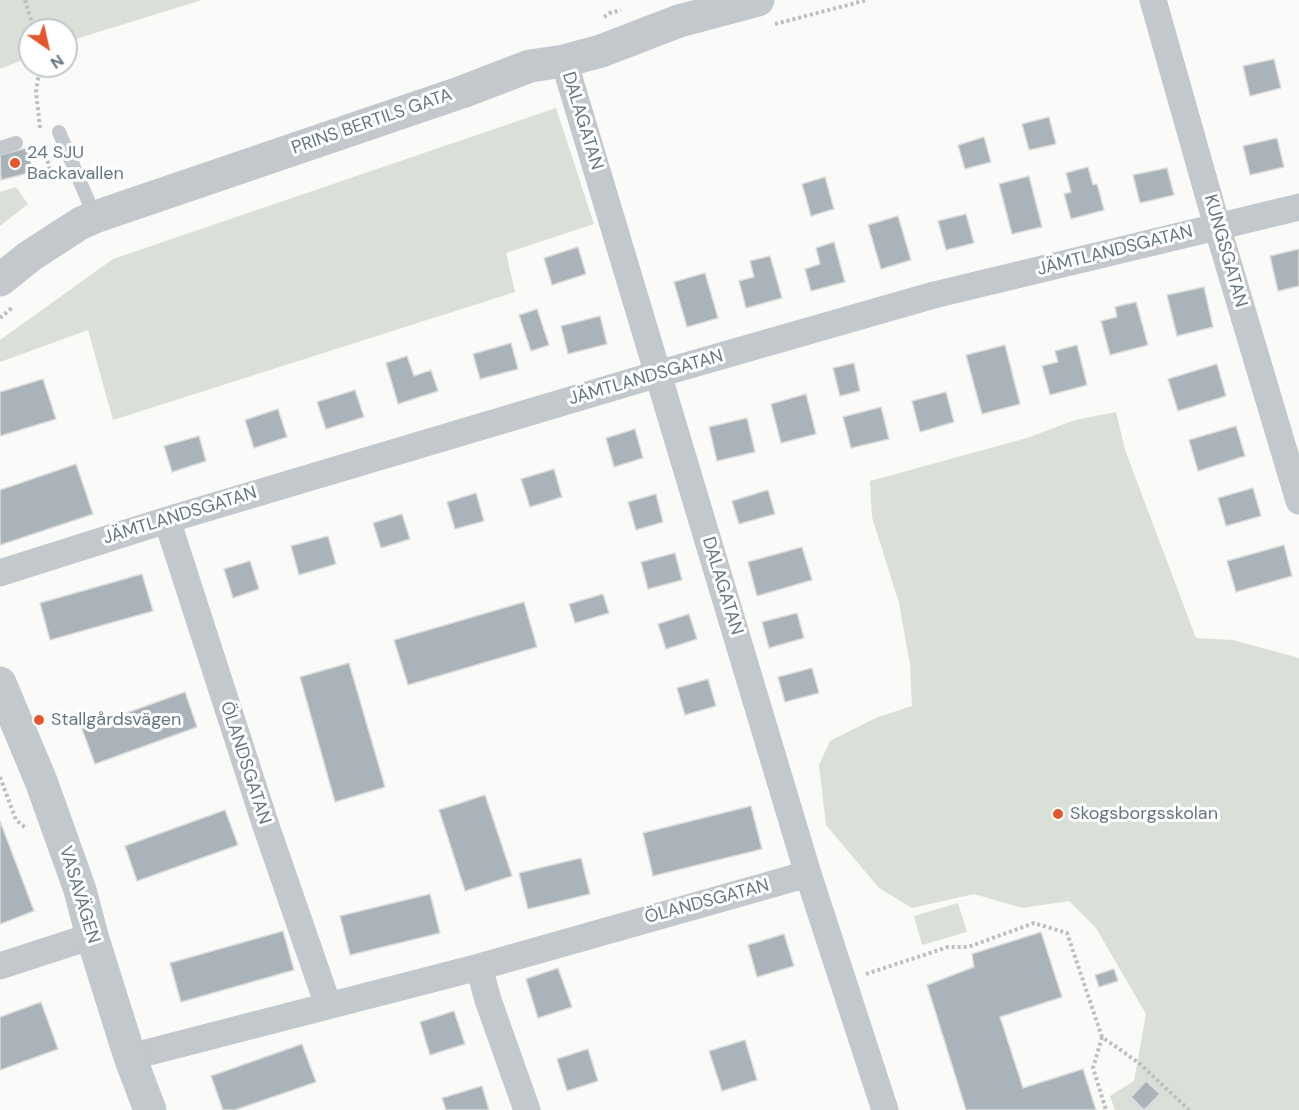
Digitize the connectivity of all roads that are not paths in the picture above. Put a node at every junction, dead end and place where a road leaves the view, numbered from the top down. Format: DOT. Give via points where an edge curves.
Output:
graph roads {
  1 [pos="1153,0"];
  2 [pos="761,14"];
  3 [pos="564,61"];
  4 [pos="59,132"];
  5 [pos="16,143"];
  6 [pos="0,148"];
  7 [pos="1299,207"];
  8 [pos="95,217"];
  9 [pos="1217,226"];
  10 [pos="8,292"];
  11 [pos="658,374"];
  12 [pos="1299,501"];
  13 [pos="167,520"];
  14 [pos="0,573"];
  15 [pos="3,700"];
  16 [pos="808,874"];
  17 [pos="92,936"];
  18 [pos="0,966"];
  19 [pos="479,967"];
  20 [pos="328,1005"];
  21 [pos="130,1057"];
  22 [pos="150,1110"];
  23 [pos="527,1110"];
  24 [pos="885,1110"];
  1 -- 9 [label="street, KUNGSGATAN"];
  2 -- 3 [label="street, PRINS BERTILS GATA" via="679,21"];
  3 -- 8 [label="street, PRINS BERTILS GATA" via="530,66"];
  3 -- 11 [label="street, DALAGATAN"];
  4 -- 8 [label="lane"];
  5 -- 6 [label="lane"];
  7 -- 9 [label="street, JÄMTLANDSGATAN"];
  8 -- 10 [label="street, PRINS BERTILS GATA" via="30,256"];
  9 -- 11 [label="street, JÄMTLANDSGATAN" via="934,295"];
  9 -- 12 [label="street, KUNGSGATAN"];
  11 -- 13 [label="street, JÄMTLANDSGATAN"];
  11 -- 16 [label="street, DALAGATAN"];
  13 -- 14 [label="street, JÄMTLANDSGATAN"];
  13 -- 20 [label="street, ÖLANDSGATAN"];
  15 -- 17 [label="street, VASAVÄGEN" via="53,814"];
  16 -- 19 [label="street, ÖLANDSGATAN"];
  16 -- 24 [label="street, DALAGATAN"];
  17 -- 18 [label="street"];
  17 -- 21 [label="street, VASAVÄGEN"];
  19 -- 20 [label="street, ÖLANDSGATAN"];
  19 -- 23 [label="street"];
  20 -- 21 [label="street, ÖLANDSGATAN"];
  21 -- 22 [label="street, VASAVÄGEN"];
}
